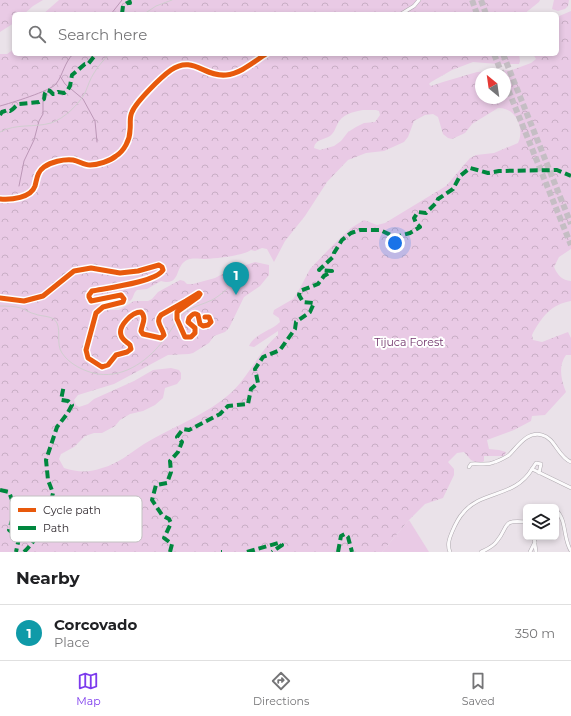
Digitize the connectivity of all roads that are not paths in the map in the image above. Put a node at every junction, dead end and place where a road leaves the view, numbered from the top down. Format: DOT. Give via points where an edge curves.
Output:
graph roads {
  1 [pos="419,0"];
  2 [pos="404,12"];
  3 [pos="263,56"];
  4 [pos="0,199"];
  5 [pos="0,298"];
  6 [pos="196,314"];
  7 [pos="205,317"];
  8 [pos="200,325"];
  9 [pos="571,462"];
  10 [pos="469,467"];
  11 [pos="532,469"];
  12 [pos="539,473"];
  13 [pos="571,488"];
  14 [pos="559,514"];
  15 [pos="523,522"];
  16 [pos="535,542"];
  17 [pos="571,543"];
  18 [pos="567,545"];
  19 [pos="571,551"];
  20 [pos="450,552"];
  21 [pos="481,552"];
  22 [pos="530,552"];
  23 [pos="536,552"];
  1 -- 2 [label="street"];
  3 -- 4 [label="street" via="226,75 212,73 191,64 180,65 156,84 133,110 128,141 118,156 90,165 74,160 45,166 39,172 34,187 28,194 8,200"];
  5 -- 6 [label="street, bridge" via="24,301 42,296 74,271 91,268 120,273 138,272 159,265 162,267 162,272 154,276 126,285 92,291 89,295 91,301 121,295 124,299 123,302 103,307 96,313 86,350 88,358 102,367 108,365 116,355 131,349 120,331 134,314 141,312 143,315 143,334 161,338 164,334 158,318 200,293 176,315 183,335 187,338 194,335 195,328 187,320"];
  7 -- 8 [label="street" via="209,317 210,323"];
  9 -- 10 [label="street" via="550,440 536,434 528,436 508,456 495,463 471,464"];
  11 -- 12 [label="street"];
  11 -- 12 [label="street" via="536,463 541,464"];
  11 -- 20 [label="street" via="511,489 478,501 463,512 449,539"];
  12 -- 13 [label="street"];
  14 -- 18 [label="street"];
  15 -- 21 [label="street" via="511,521 492,547"];
  16 -- 22 [label="street"];
  16 -- 23 [label="street"];
  17 -- 18 [label="street"];
  18 -- 19 [label="street"];
}
